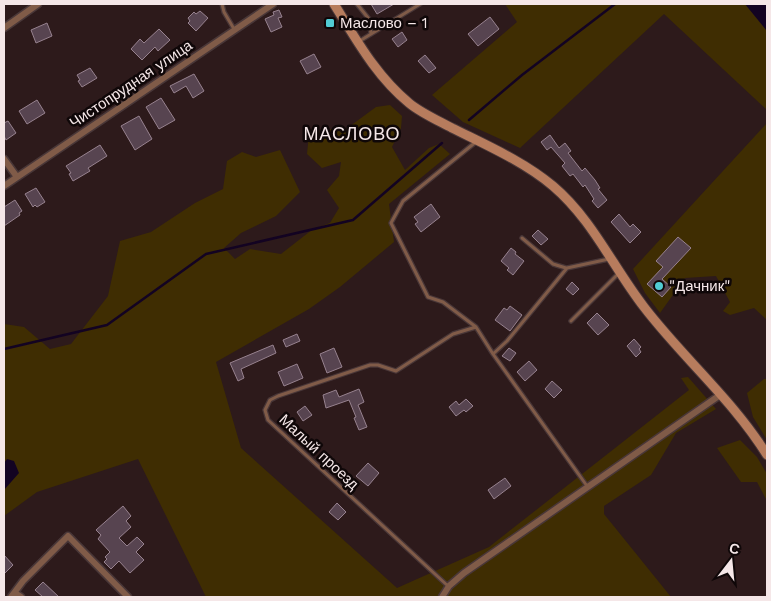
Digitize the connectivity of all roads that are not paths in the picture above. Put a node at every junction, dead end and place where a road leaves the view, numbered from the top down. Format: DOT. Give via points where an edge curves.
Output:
graph roads {
  1 [pos="38,4"];
  2 [pos="222,4"];
  3 [pos="272,4"];
  4 [pos="334,4"];
  5 [pos="357,4"];
  6 [pos="420,4"];
  7 [pos="4,28"];
  8 [pos="234,29"];
  9 [pos="371,34"];
  10 [pos="358,42"];
  11 [pos="478,141"];
  12 [pos="4,159"];
  13 [pos="17,178"];
  14 [pos="4,186"];
  15 [pos="522,238"];
  16 [pos="610,259"];
  17 [pos="567,268"];
  18 [pos="619,273"];
  19 [pos="571,321"];
  20 [pos="476,327"];
  21 [pos="493,354"];
  22 [pos="720,395"];
  23 [pos="767,455"];
  24 [pos="588,486"];
  25 [pos="449,586"];
  26 [pos="13,595"];
  27 [pos="21,597"];
  28 [pos="128,597"];
  29 [pos="442,597"];
  1 -- 7 [label="street"];
  2 -- 8 [label="lane"];
  3 -- 8 [label="street, Чистопрудная улица"];
  4 -- 10 [label="main road"];
  5 -- 9 [label="lane" via="370,19"];
  6 -- 9 [label="lane"];
  8 -- 13 [label="street, Чистопрудная улица"];
  9 -- 10 [label="lane"];
  10 -- 11 [label="main road" via="378,73 411,104"];
  11 -- 16 [label="main road" via="552,185 578,212"];
  11 -- 20 [label="lane" via="403,201 391,223 428,297 443,302"];
  12 -- 13 [label="street"];
  13 -- 14 [label="street, Чистопрудная улица"];
  15 -- 17 [label="lane" via="554,265"];
  16 -- 17 [label="lane"];
  16 -- 18 [label="main road"];
  17 -- 21 [label="lane"];
  18 -- 19 [label="lane"];
  18 -- 22 [label="main road" via="644,308"];
  20 -- 21 [label="lane"];
  20 -- 25 [label="lane, Малый проезд" via="453,334 396,371 370,365 278,396 270,400 265,410 268,420"];
  21 -- 24 [label="lane"];
  22 -- 23 [label="main road"];
  22 -- 24 [label="street"];
  24 -- 25 [label="street"];
  25 -- 29 [label="street"];
  26 -- 27 [label="street"];
  26 -- 28 [label="street" via="68,536"];
}
